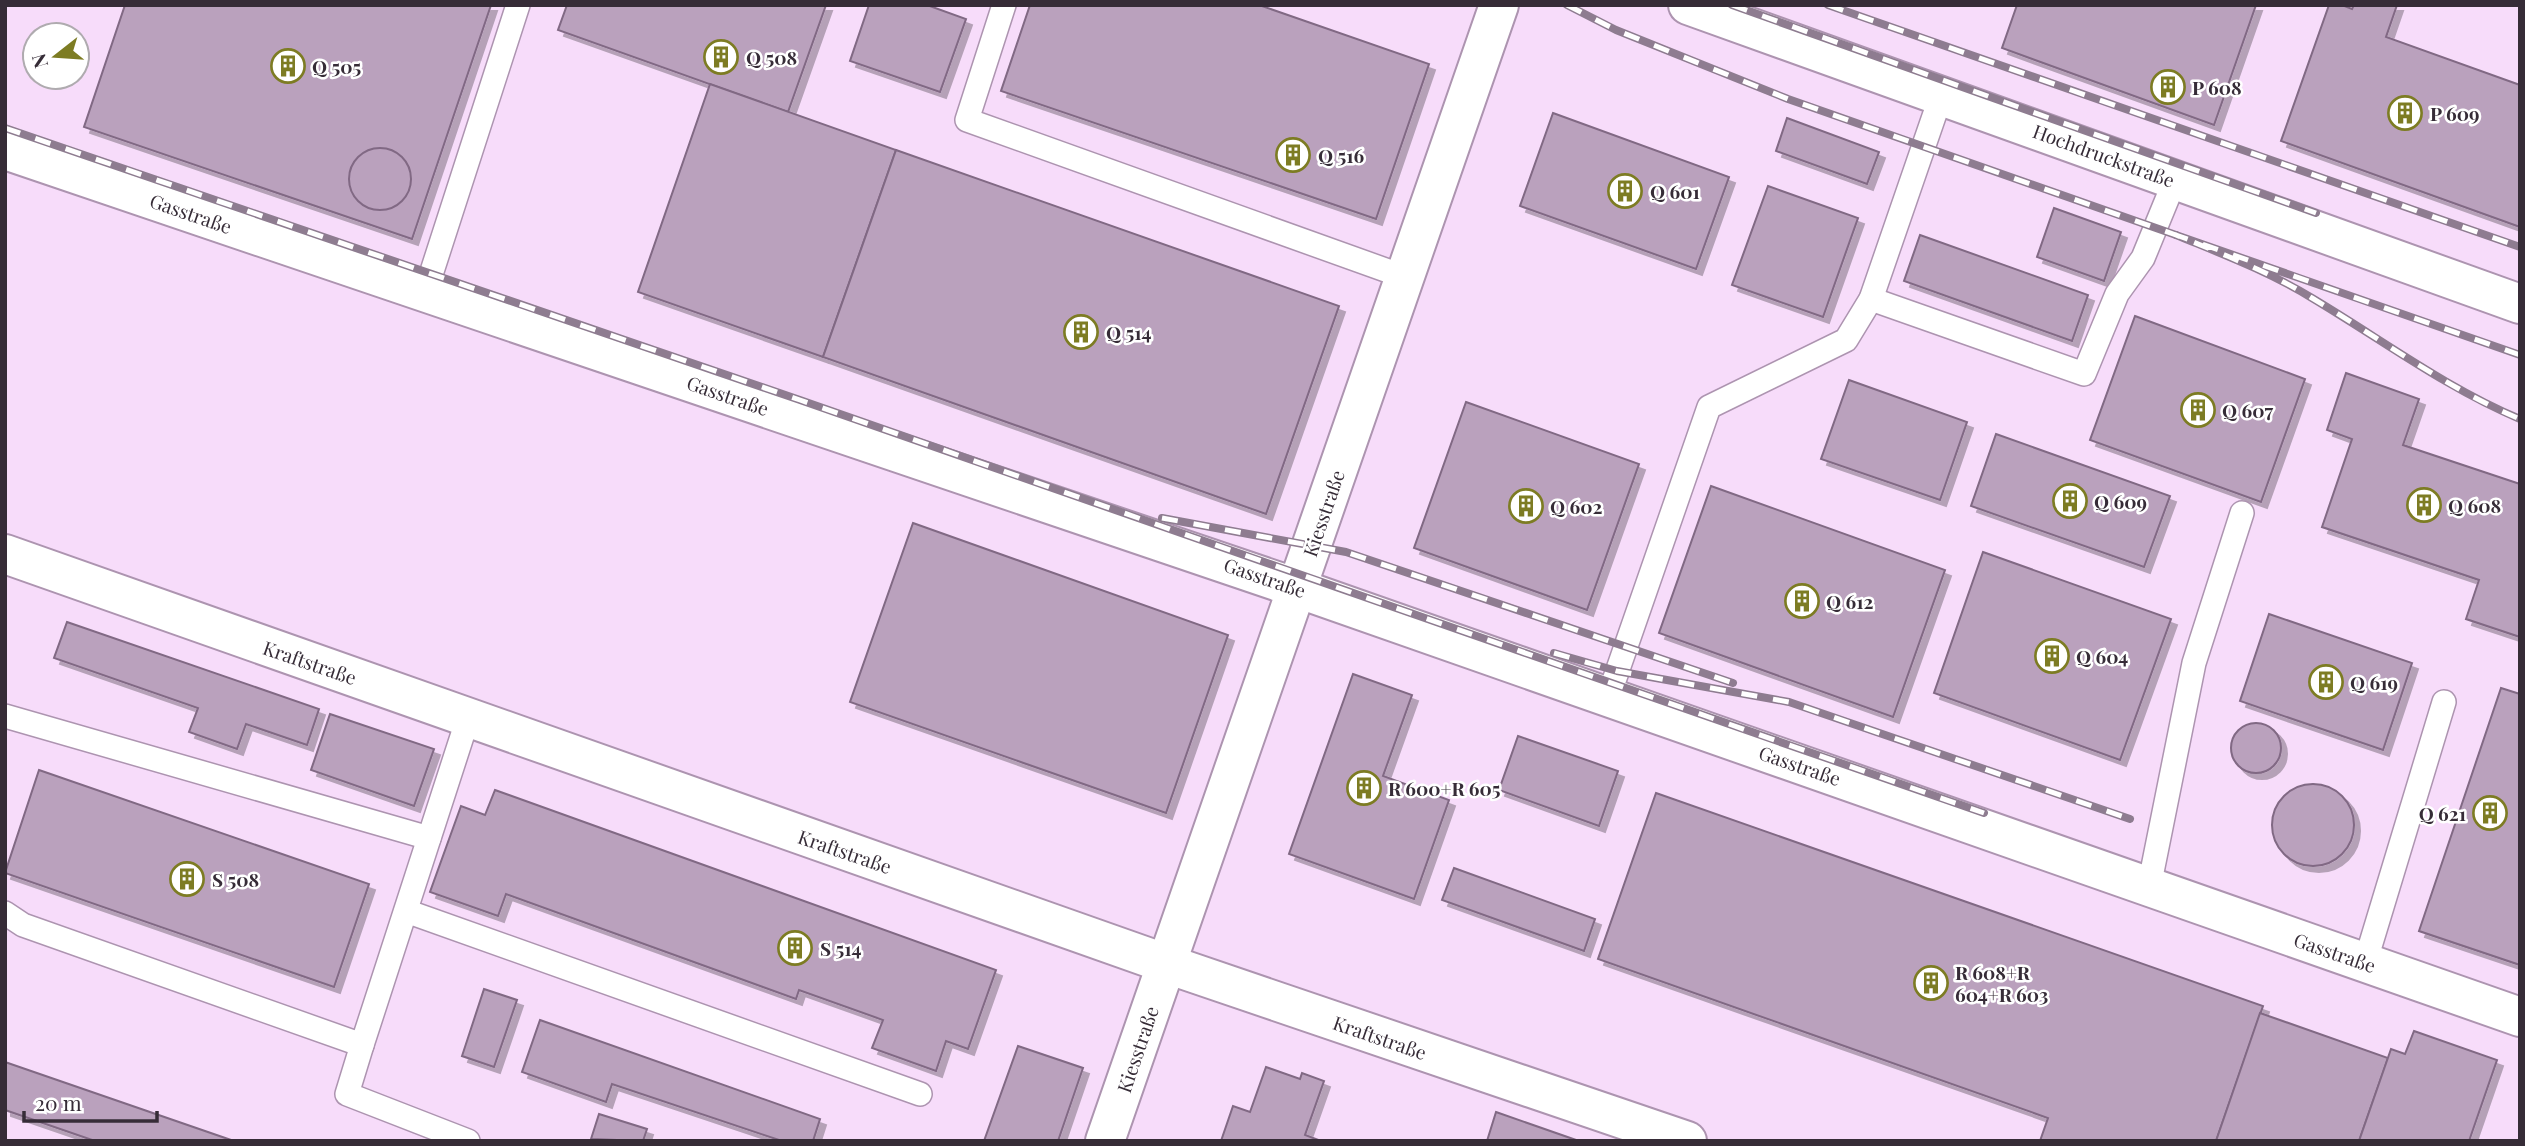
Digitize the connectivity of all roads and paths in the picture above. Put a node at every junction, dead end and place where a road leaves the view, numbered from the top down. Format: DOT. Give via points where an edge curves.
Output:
graph roads {
  1 [pos="518,5"];
  2 [pos="1004,5"];
  3 [pos="1499,5"];
  4 [pos="1688,5"];
  5 [pos="1941,96"];
  6 [pos="5,150"];
  7 [pos="2175,180"];
  8 [pos="1405,277"];
  9 [pos="425,293"];
  10 [pos="1871,299"];
  11 [pos="2520,304"];
  12 [pos="2242,513"];
  13 [pos="5,554"];
  14 [pos="1297,588"];
  15 [pos="1608,698"];
  16 [pos="2444,702"];
  17 [pos="5,716"];
  18 [pos="468,718"];
  19 [pos="429,838"];
  20 [pos="2149,887"];
  21 [pos="405,911"];
  22 [pos="5,913"];
  23 [pos="2365,963"];
  24 [pos="1167,964"];
  25 [pos="2520,1017"];
  26 [pos="362,1045"];
  27 [pos="920,1094"];
  28 [pos="468,1141"];
  29 [pos="1105,1141"];
  30 [pos="1687,1141"];
  1 -- 9 [label="lane"];
  2 -- 8 [label="lane" via="967,120"];
  3 -- 8 [label="street, Kiesstraße"];
  4 -- 5 [label="street, Hochdruckstraße"];
  5 -- 7 [label="street, Hochdruckstraße"];
  5 -- 10 [label="lane"];
  6 -- 9 [label="street, Gasstraße"];
  7 -- 10 [label="lane" via="2143,258 2117,294 2084,374"];
  7 -- 11 [label="street, Hochdruckstraße"];
  8 -- 14 [label="street, Kiesstraße"];
  9 -- 14 [label="street, Gasstraße"];
  10 -- 15 [label="lane" via="1846,340 1709,407"];
  12 -- 20 [label="lane" via="2194,663"];
  13 -- 18 [label="street, Kraftstraße"];
  14 -- 15 [label="street, Gasstraße"];
  14 -- 24 [label="street, Kiesstraße"];
  15 -- 20 [label="street, Gasstraße"];
  16 -- 23 [label="lane"];
  17 -- 19 [label="lane"];
  18 -- 19 [label="lane"];
  18 -- 24 [label="street, Kraftstraße"];
  19 -- 21 [label="lane"];
  20 -- 23 [label="street, Gasstraße"];
  21 -- 26 [label="lane"];
  21 -- 27 [label="lane"];
  22 -- 26 [label="lane" via="23,925"];
  23 -- 25 [label="street, Gasstraße"];
  24 -- 29 [label="street, Kiesstraße"];
  24 -- 30 [label="street, Kraftstraße"];
  26 -- 28 [label="lane" via="347,1094"];
}
